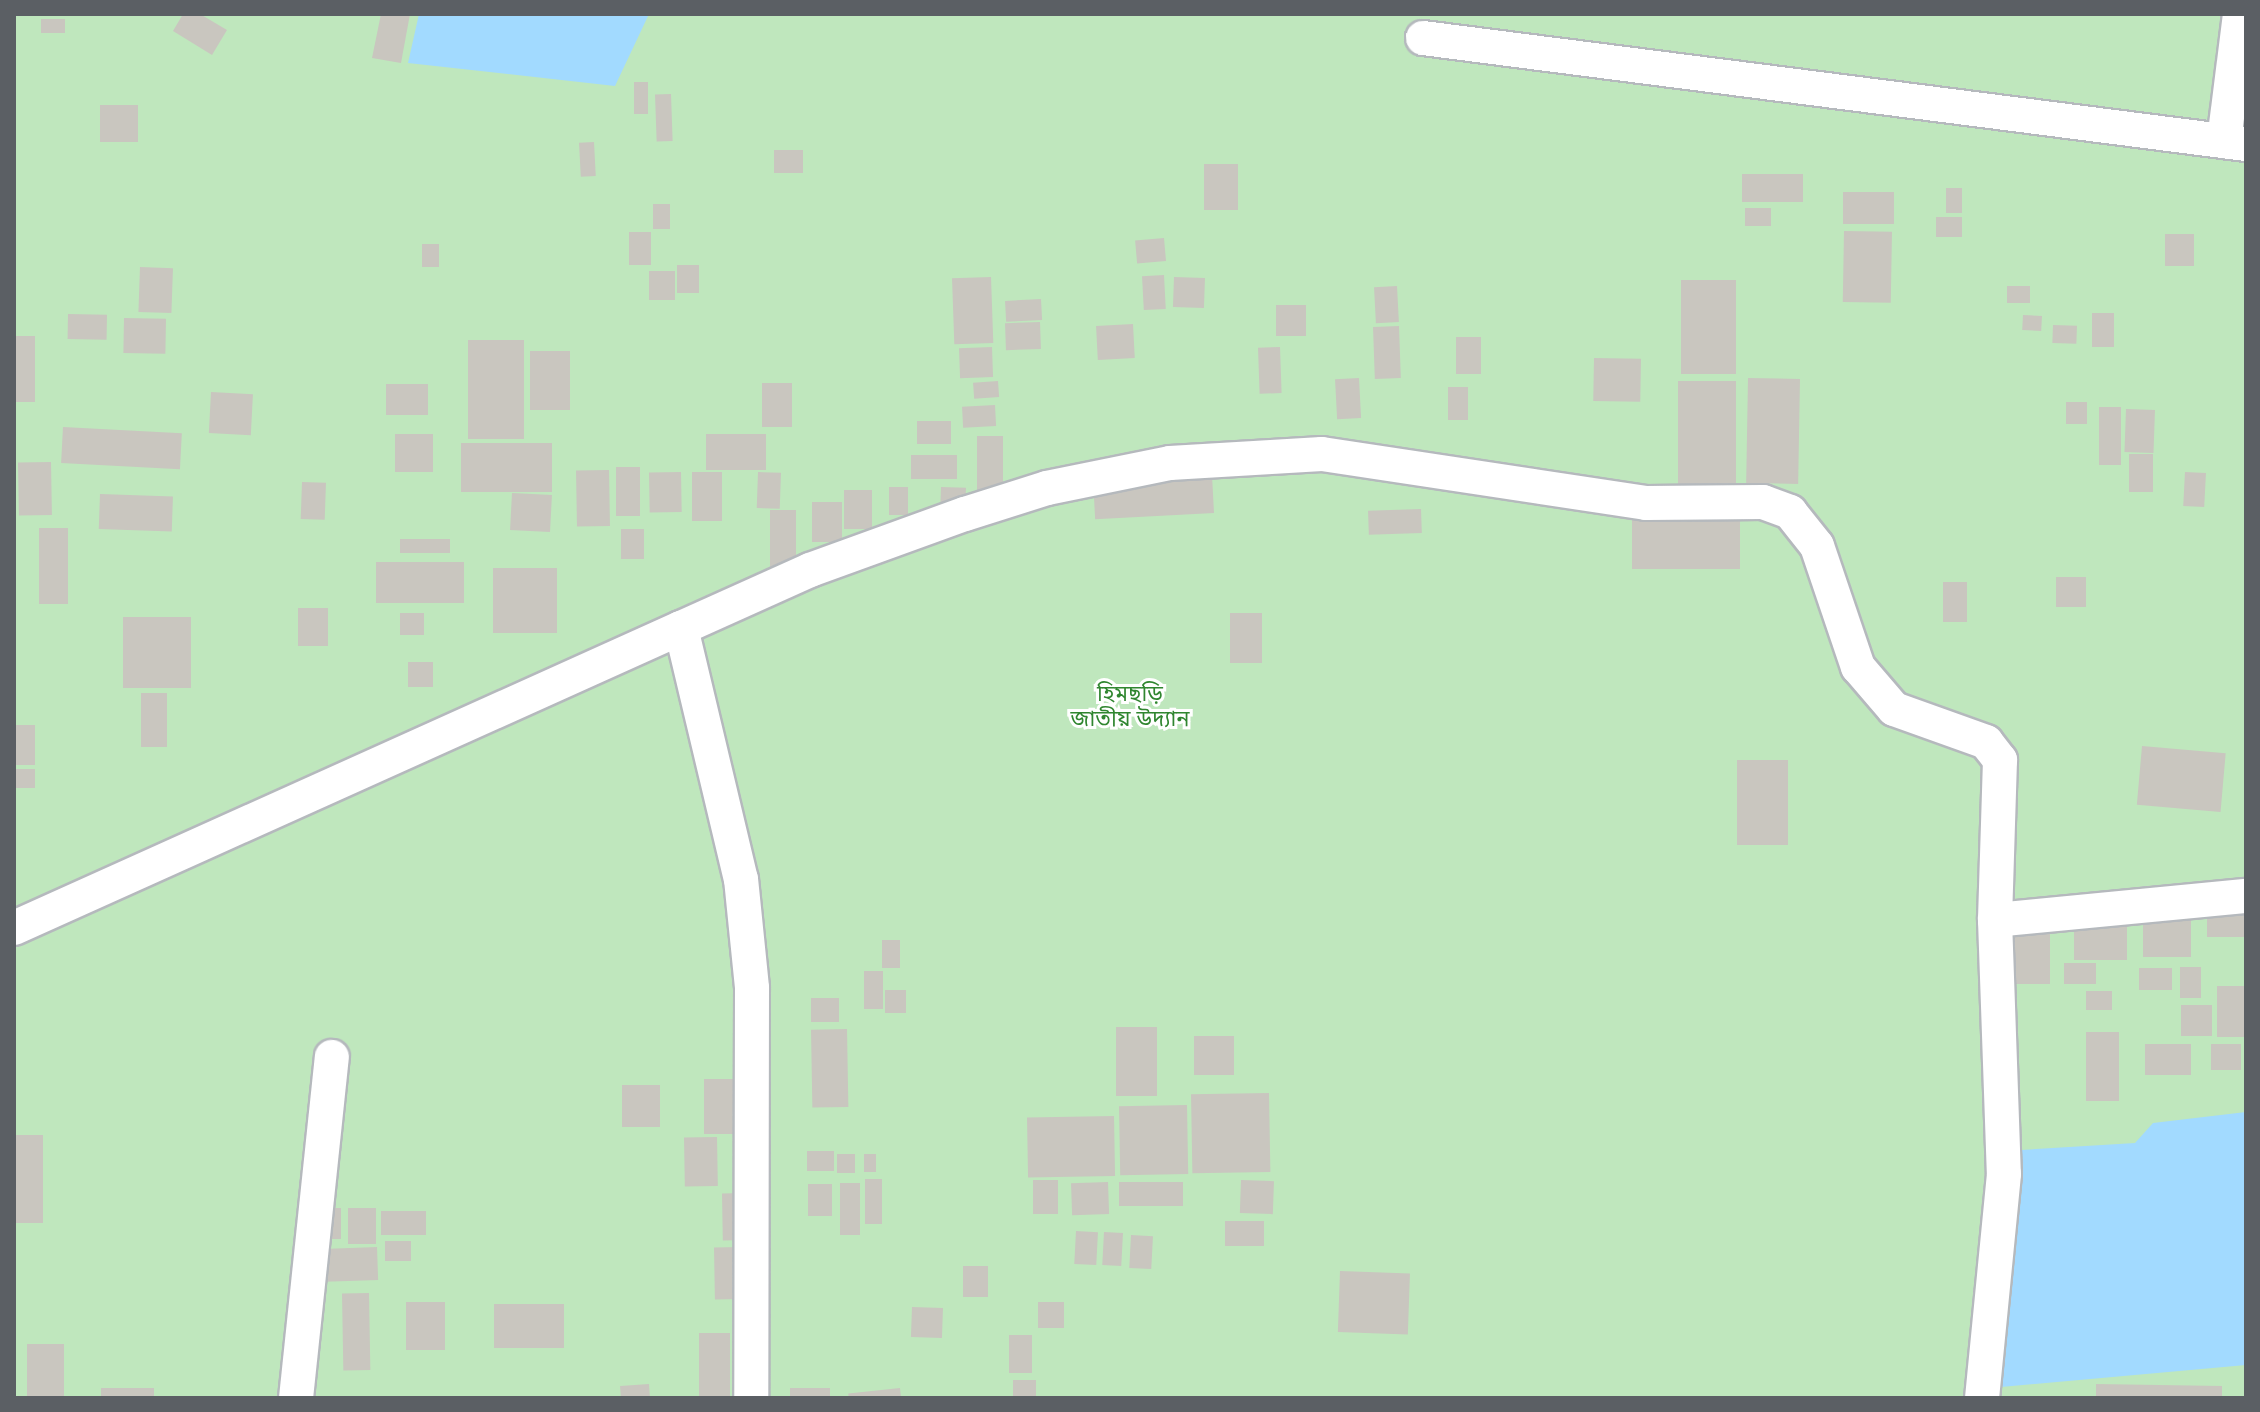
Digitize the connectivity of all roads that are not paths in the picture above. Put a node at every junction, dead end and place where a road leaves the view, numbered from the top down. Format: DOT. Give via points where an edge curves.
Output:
graph roads {
  1 [pos="2240,14"];
  2 [pos="1423,38"];
  3 [pos="2239,81"];
  4 [pos="2235,142"];
  5 [pos="681,628"];
  6 [pos="2246,896"];
  7 [pos="1995,920"];
  8 [pos="14,928"];
  9 [pos="332,1057"];
  10 [pos="296,1398"];
  11 [pos="751,1398"];
  12 [pos="1982,1398"];
  1 -- 3 [label="street"];
  2 -- 4 [label="street"];
  3 -- 4 [label="street"];
  5 -- 7 [label="street" via="810,570 965,514 1047,488 1170,463 1322,454 1646,503 1763,502 1790,512 1817,546 1858,667 1894,709 1986,742 2000,760"];
  5 -- 8 [label="street"];
  5 -- 11 [label="street" via="741,879 752,988"];
  6 -- 7 [label="street"];
  7 -- 12 [label="street" via="2004,1174"];
  9 -- 10 [label="street"];
}
